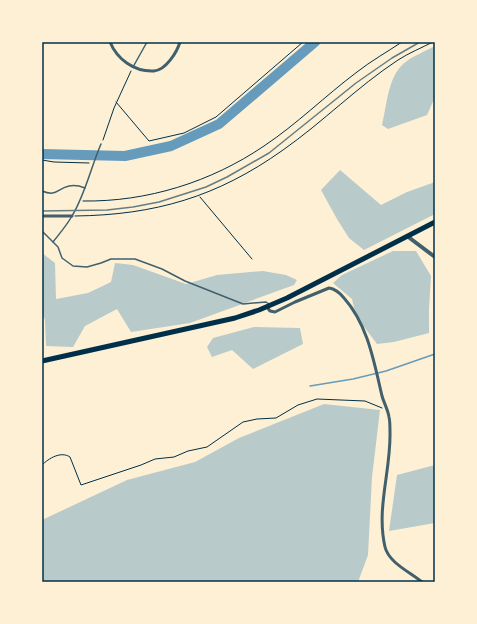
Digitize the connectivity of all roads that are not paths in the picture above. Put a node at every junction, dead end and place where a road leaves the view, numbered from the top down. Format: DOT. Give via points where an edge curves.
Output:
graph roads {
  1 [pos="110,42"];
  2 [pos="147,42"];
  3 [pos="180,42"];
  4 [pos="133,67"];
  5 [pos="102,144"];
  6 [pos="85,188"];
  7 [pos="42,191"];
  8 [pos="42,216"];
  9 [pos="72,216"];
  10 [pos="435,222"];
  11 [pos="42,232"];
  12 [pos="407,236"];
  13 [pos="54,242"];
  14 [pos="435,257"];
  15 [pos="268,306"];
  16 [pos="42,361"];
  17 [pos="422,582"];
  1 -- 4 [label="street" via="118,56"];
  2 -- 4 [label="lane"];
  3 -- 4 [label="street" via="171,58 161,68 154,71"];
  5 -- 6 [label="lane"];
  6 -- 7 [label="lane" via="70,186 52,194"];
  6 -- 9 [label="lane"];
  8 -- 9 [label="street"];
  9 -- 13 [label="lane"];
  10 -- 12 [label="highway"];
  11 -- 13 [label="lane"];
  12 -- 14 [label="street"];
  12 -- 15 [label="highway"];
  13 -- 15 [label="lane" via="62,258 73,266 86,267 111,259 135,259 239,303 266,302"];
  15 -- 16 [label="highway" via="235,318"];
  15 -- 17 [label="street" via="270,311 275,312 329,288 339,293 362,324 389,416 390,456 381,520 385,547 396,563"];
}
